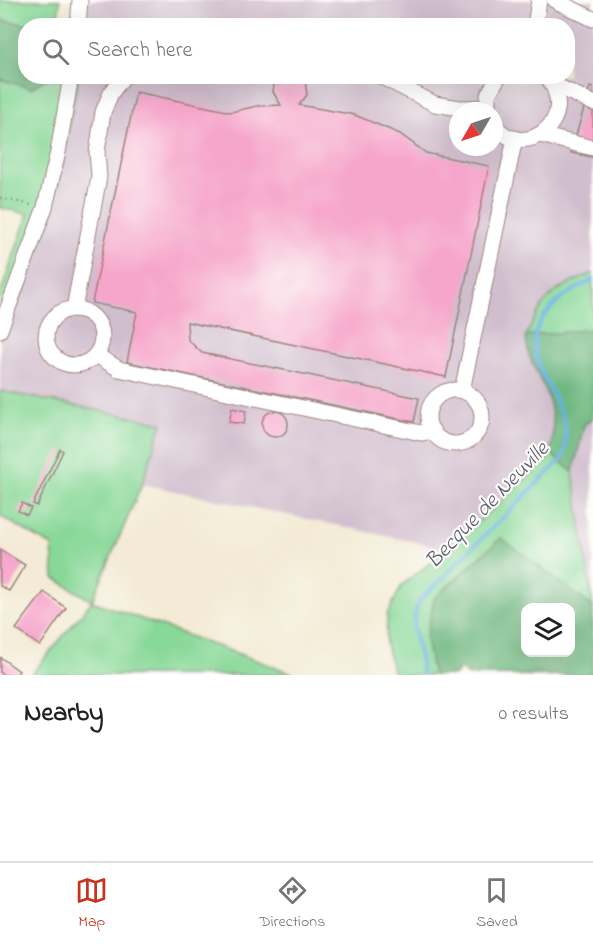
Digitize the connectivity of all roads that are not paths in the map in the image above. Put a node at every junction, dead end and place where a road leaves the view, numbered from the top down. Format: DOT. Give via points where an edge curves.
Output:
graph roads {
  1 [pos="80,0"];
  2 [pos="539,0"];
  3 [pos="554,0"];
  4 [pos="79,18"];
  5 [pos="536,18"];
  6 [pos="593,19"];
  7 [pos="70,84"];
  8 [pos="118,84"];
  9 [pos="396,84"];
  10 [pos="494,84"];
  11 [pos="552,84"];
  12 [pos="557,84"];
  13 [pos="488,102"];
  14 [pos="593,103"];
  15 [pos="449,106"];
  16 [pos="503,133"];
  17 [pos="540,135"];
  18 [pos="515,138"];
  19 [pos="593,148"];
  20 [pos="74,309"];
  21 [pos="0,330"];
  22 [pos="96,355"];
  23 [pos="462,391"];
  24 [pos="433,431"];
  1 -- 4 [label="street"];
  2 -- 5 [label="street"];
  3 -- 6 [label="street"];
  7 -- 21 [label="street" via="45,207"];
  8 -- 20 [label="street" via="103,112 97,152 99,177"];
  9 -- 15 [label="street" via="435,104"];
  10 -- 13 [label="street"];
  11 -- 17 [label="street" via="558,95 556,118"];
  12 -- 14 [label="street"];
  16 -- 18 [label="street"];
  17 -- 18 [label="street"];
  17 -- 19 [label="street"];
  18 -- 23 [label="street"];
  20 -- 22 [label="street" via="83,310 98,322 102,341"];
  20 -- 22 [label="street" via="57,314 51,321 47,347 58,361 66,364 85,363"];
  22 -- 24 [label="street" via="119,369 421,433"];
  23 -- 24 [label="street" via="448,391 434,400 428,417"];
  23 -- 24 [label="street" via="479,404 479,429 458,443 441,440"];
}
